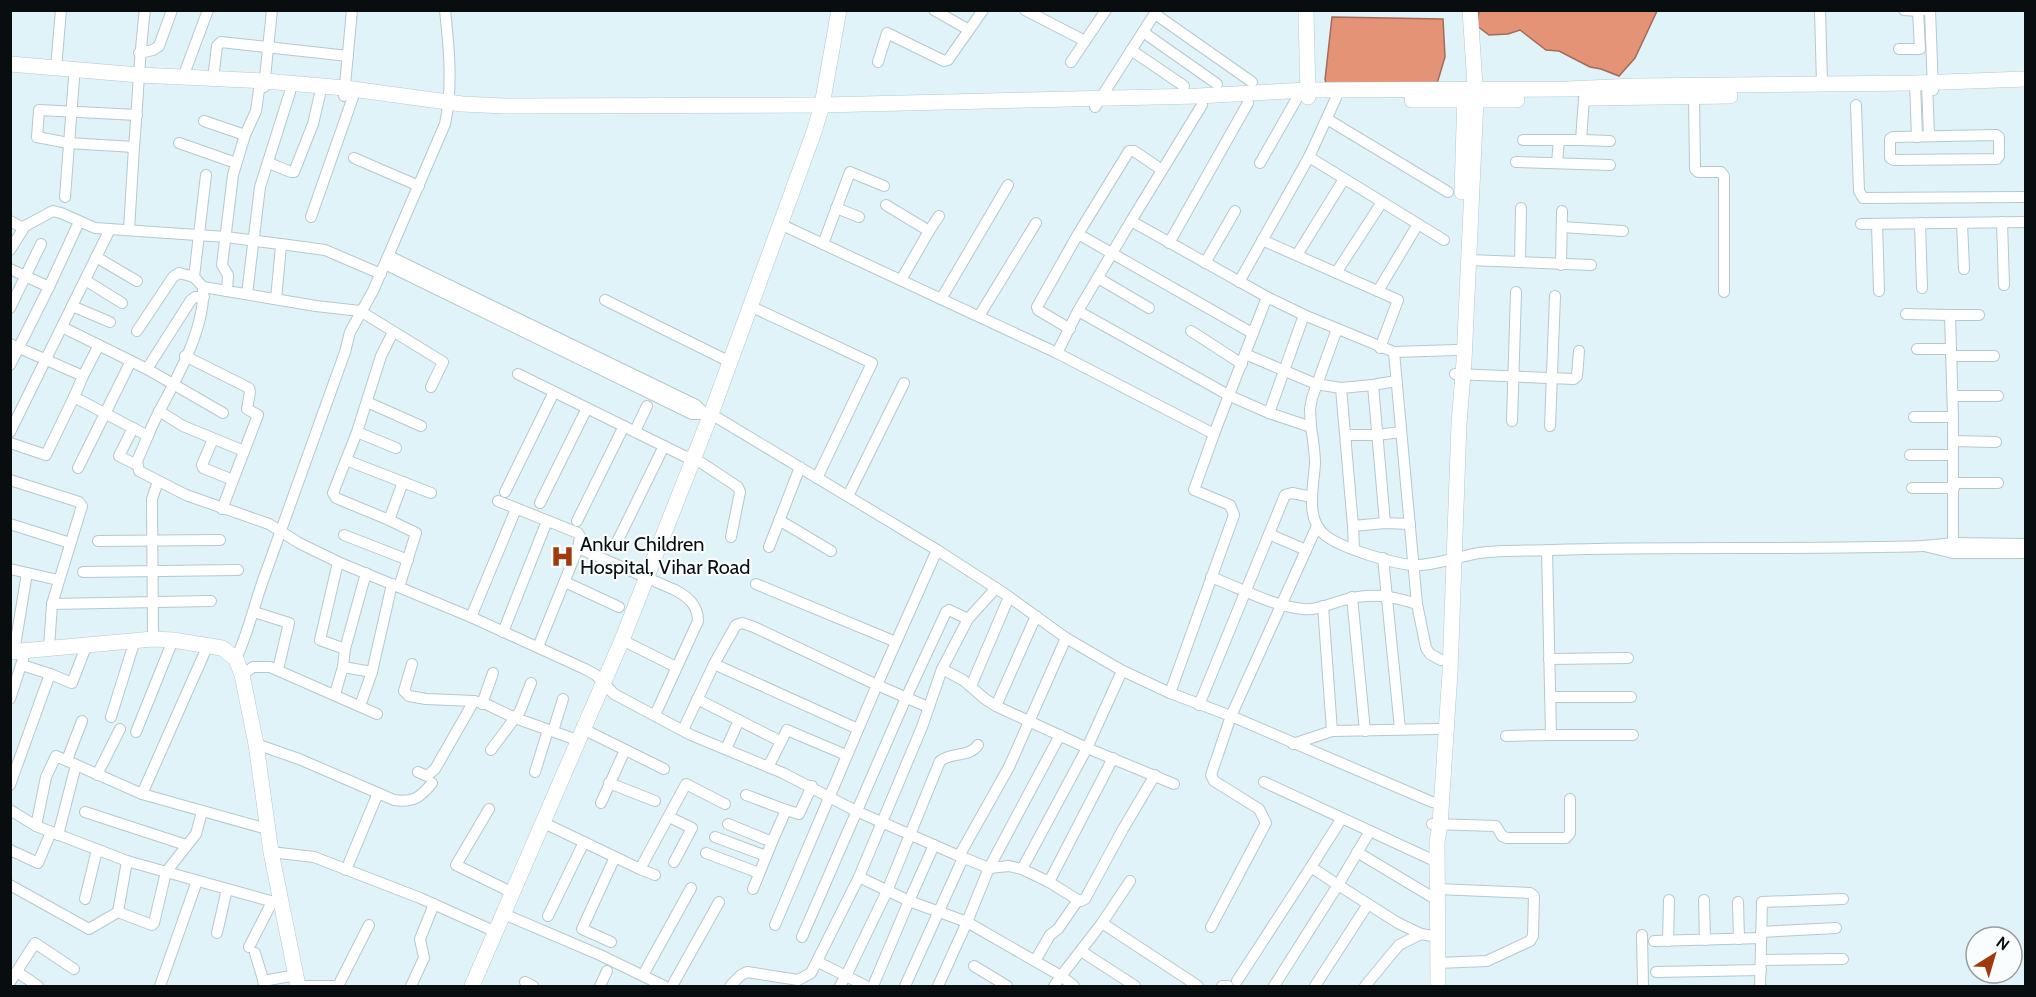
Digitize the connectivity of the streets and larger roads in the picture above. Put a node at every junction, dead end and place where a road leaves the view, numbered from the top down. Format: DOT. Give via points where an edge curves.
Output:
graph roads {
  1 [pos="61,10"];
  2 [pos="146,10"];
  3 [pos="172,10"];
  4 [pos="272,10"];
  5 [pos="352,10"];
  6 [pos="445,10"];
  7 [pos="839,10"];
  8 [pos="934,10"];
  9 [pos="983,10"];
  10 [pos="1025,10"];
  11 [pos="1106,10"];
  12 [pos="1305,10"];
  13 [pos="1460,10"];
  14 [pos="1470,10"];
  15 [pos="1820,10"];
  16 [pos="1904,10"];
  17 [pos="1925,10"];
  18 [pos="1930,10"];
  19 [pos="205,11"];
  20 [pos="1918,11"];
  21 [pos="1156,12"];
  22 [pos="969,30"];
  23 [pos="1143,32"];
  24 [pos="1085,41"];
  25 [pos="269,47"];
  26 [pos="1926,49"];
  27 [pos="1131,50"];
  28 [pos="1899,50"];
  29 [pos="139,52"];
  30 [pos="348,56"];
  31 [pos="878,62"];
  32 [pos="1071,62"];
  33 [pos="10,64"];
  34 [pos="56,68"];
  35 [pos="10,72"];
  36 [pos="183,77"];
  37 [pos="74,78"];
  38 [pos="139,79"];
  39 [pos="213,79"];
  40 [pos="2025,80"];
  41 [pos="1252,82"];
  42 [pos="1217,84"];
  43 [pos="1822,84"];
  44 [pos="1184,86"];
  45 [pos="1925,86"];
  46 [pos="263,87"];
  47 [pos="2025,88"];
  48 [pos="290,92"];
  49 [pos="320,94"];
  50 [pos="348,94"];
  51 [pos="1470,95"];
  52 [pos="1304,96"];
  53 [pos="1694,96"];
  54 [pos="1336,98"];
  55 [pos="1584,98"];
  56 [pos="1098,102"];
  57 [pos="1248,103"];
  58 [pos="1202,105"];
  59 [pos="1856,105"];
  60 [pos="448,106"];
  61 [pos="820,109"];
  62 [pos="71,111"];
  63 [pos="137,115"];
  64 [pos="1327,119"];
  65 [pos="204,121"];
  66 [pos="245,135"];
  67 [pos="1917,136"];
  68 [pos="1929,136"];
  69 [pos="1523,140"];
  70 [pos="1558,140"];
  71 [pos="1581,140"];
  72 [pos="1610,141"];
  73 [pos="68,143"];
  74 [pos="178,143"];
  75 [pos="134,147"];
  76 [pos="1309,157"];
  77 [pos="354,158"];
  78 [pos="1516,162"];
  79 [pos="236,163"];
  80 [pos="269,163"];
  81 [pos="1260,163"];
  82 [pos="1557,163"];
  83 [pos="1610,165"];
  84 [pos="1162,170"];
  85 [pos="206,175"];
  86 [pos="1344,179"];
  87 [pos="1008,185"];
  88 [pos="419,186"];
  89 [pos="884,186"];
  90 [pos="1448,192"];
  91 [pos="66,197"];
  92 [pos="2025,197"];
  93 [pos="1382,202"];
  94 [pos="886,205"];
  95 [pos="837,208"];
  96 [pos="1521,208"];
  97 [pos="1235,211"];
  98 [pos="1562,211"];
  99 [pos="939,216"];
  100 [pos="311,217"];
  101 [pos="858,217"];
  102 [pos="10,221"];
  103 [pos="1131,221"];
  104 [pos="79,222"];
  105 [pos="2002,222"];
  106 [pos="2025,222"];
  107 [pos="1036,223"];
  108 [pos="1920,223"];
  109 [pos="1962,223"];
  110 [pos="780,224"];
  111 [pos="1418,224"];
  112 [pos="1862,224"];
  113 [pos="1877,224"];
  114 [pos="1562,227"];
  115 [pos="23,228"];
  116 [pos="110,229"];
  117 [pos="129,230"];
  118 [pos="929,231"];
  119 [pos="1623,231"];
  120 [pos="200,234"];
  121 [pos="1078,234"];
  122 [pos="226,237"];
  123 [pos="1262,240"];
  124 [pos="1444,240"];
  125 [pos="254,241"];
  126 [pos="1169,243"];
  127 [pos="41,244"];
  128 [pos="281,244"];
  129 [pos="823,244"];
  130 [pos="10,250"];
  131 [pos="1113,252"];
  132 [pos="1297,255"];
  133 [pos="96,257"];
  134 [pos="1469,260"];
  135 [pos="1520,262"];
  136 [pos="1204,263"];
  137 [pos="1561,264"];
  138 [pos="385,265"];
  139 [pos="1590,265"];
  140 [pos="10,269"];
  141 [pos="1964,269"];
  142 [pos="1336,273"];
  143 [pos="25,276"];
  144 [pos="194,277"];
  145 [pos="1098,278"];
  146 [pos="85,280"];
  147 [pos="901,280"];
  148 [pos="136,281"];
  149 [pos="1239,282"];
  150 [pos="2004,285"];
  151 [pos="49,287"];
  152 [pos="1922,288"];
  153 [pos="227,291"];
  154 [pos="1378,291"];
  155 [pos="1880,291"];
  156 [pos="204,292"];
  157 [pos="1516,292"];
  158 [pos="1724,292"];
  159 [pos="247,294"];
  160 [pos="1555,296"];
  161 [pos="1267,297"];
  162 [pos="941,298"];
  163 [pos="276,299"];
  164 [pos="605,300"];
  165 [pos="122,303"];
  166 [pos="72,306"];
  167 [pos="750,306"];
  168 [pos="10,308"];
  169 [pos="1149,308"];
  170 [pos="360,311"];
  171 [pos="1078,311"];
  172 [pos="1906,314"];
  173 [pos="1304,315"];
  174 [pos="1950,315"];
  175 [pos="1979,315"];
  176 [pos="980,316"];
  177 [pos="110,322"];
  178 [pos="62,327"];
  179 [pos="1070,329"];
  180 [pos="1337,329"];
  181 [pos="136,331"];
  182 [pos="1191,331"];
  183 [pos="393,333"];
  184 [pos="1252,333"];
  185 [pos="14,345"];
  186 [pos="99,345"];
  187 [pos="1380,348"];
  188 [pos="1917,349"];
  189 [pos="1456,350"];
  190 [pos="1579,351"];
  191 [pos="1394,352"];
  192 [pos="1951,352"];
  193 [pos="1057,353"];
  194 [pos="185,356"];
  195 [pos="1994,356"];
  196 [pos="1244,359"];
  197 [pos="46,360"];
  198 [pos="131,361"];
  199 [pos="730,362"];
  200 [pos="10,365"];
  201 [pos="147,369"];
  202 [pos="1284,371"];
  203 [pos="518,374"];
  204 [pos="1459,374"];
  205 [pos="83,376"];
  206 [pos="1514,377"];
  207 [pos="1552,378"];
  208 [pos="1396,381"];
  209 [pos="904,383"];
  210 [pos="174,384"];
  211 [pos="1316,384"];
  212 [pos="1373,386"];
  213 [pos="431,387"];
  214 [pos="1341,388"];
  215 [pos="554,392"];
  216 [pos="74,396"];
  217 [pos="1230,396"];
  218 [pos="1953,396"];
  219 [pos="1998,396"];
  220 [pos="367,402"];
  221 [pos="647,406"];
  222 [pos="587,408"];
  223 [pos="159,411"];
  224 [pos="223,413"];
  225 [pos="707,413"];
  226 [pos="1269,413"];
  227 [pos="106,414"];
  228 [pos="1914,417"];
  229 [pos="1953,417"];
  230 [pos="1512,421"];
  231 [pos="421,426"];
  232 [pos="1550,426"];
  233 [pos="1311,427"];
  234 [pos="133,428"];
  235 [pos="629,429"];
  236 [pos="10,432"];
  237 [pos="357,432"];
  238 [pos="1401,432"];
  239 [pos="1214,434"];
  240 [pos="1346,435"];
  241 [pos="1377,435"];
  242 [pos="148,436"];
  243 [pos="213,439"];
  244 [pos="1953,441"];
  245 [pos="1996,442"];
  246 [pos="10,443"];
  247 [pos="663,446"];
  248 [pos="396,448"];
  249 [pos="244,451"];
  250 [pos="1910,455"];
  251 [pos="1953,455"];
  252 [pos="694,458"];
  253 [pos="346,460"];
  254 [pos="136,465"];
  255 [pos="800,467"];
  256 [pos="78,468"];
  257 [pos="818,478"];
  258 [pos="10,480"];
  259 [pos="233,480"];
  260 [pos="158,481"];
  261 [pos="403,482"];
  262 [pos="1998,483"];
  263 [pos="1954,485"];
  264 [pos="1912,488"];
  265 [pos="432,493"];
  266 [pos="848,496"];
  267 [pos="1312,497"];
  268 [pos="540,503"];
  269 [pos="222,508"];
  270 [pos="516,509"];
  271 [pos="389,520"];
  272 [pos="779,520"];
  273 [pos="547,521"];
  274 [pos="577,521"];
  275 [pos="1385,523"];
  276 [pos="10,524"];
  277 [pos="1410,524"];
  278 [pos="1317,526"];
  279 [pos="1353,526"];
  280 [pos="282,532"];
  281 [pos="1269,534"];
  282 [pos="344,535"];
  283 [pos="730,537"];
  284 [pos="220,540"];
  285 [pos="618,540"];
  286 [pos="98,541"];
  287 [pos="151,541"];
  288 [pos="70,543"];
  289 [pos="2025,544"];
  290 [pos="769,547"];
  291 [pos="578,548"];
  292 [pos="1954,548"];
  293 [pos="1354,549"];
  294 [pos="937,550"];
  295 [pos="1306,550"];
  296 [pos="1547,550"];
  297 [pos="831,551"];
  298 [pos="2025,553"];
  299 [pos="1383,558"];
  300 [pos="1451,559"];
  301 [pos="408,560"];
  302 [pos="338,562"];
  303 [pos="1414,566"];
  304 [pos="10,569"];
  305 [pos="238,570"];
  306 [pos="151,571"];
  307 [pos="83,572"];
  308 [pos="27,573"];
  309 [pos="366,573"];
  310 [pos="1211,577"];
  311 [pos="646,579"];
  312 [pos="58,580"];
  313 [pos="565,582"];
  314 [pos="756,584"];
  315 [pos="396,585"];
  316 [pos="996,588"];
  317 [pos="1246,591"];
  318 [pos="1386,596"];
  319 [pos="1009,597"];
  320 [pos="1352,597"];
  321 [pos="211,601"];
  322 [pos="151,603"];
  323 [pos="52,604"];
  324 [pos="1281,604"];
  325 [pos="1417,604"];
  326 [pos="1323,606"];
  327 [pos="619,607"];
  328 [pos="254,612"];
  329 [pos="1036,616"];
  330 [pos="471,617"];
  331 [pos="968,619"];
  332 [pos="503,632"];
  333 [pos="153,639"];
  334 [pos="1066,639"];
  335 [pos="135,640"];
  336 [pos="173,640"];
  337 [pos="622,640"];
  338 [pos="896,642"];
  339 [pos="87,644"];
  340 [pos="208,645"];
  341 [pos="538,647"];
  342 [pos="49,648"];
  343 [pos="345,649"];
  344 [pos="17,655"];
  345 [pos="1628,658"];
  346 [pos="236,659"];
  347 [pos="1549,659"];
  348 [pos="1441,660"];
  349 [pos="412,664"];
  350 [pos="714,664"];
  351 [pos="279,665"];
  352 [pos="343,667"];
  353 [pos="676,667"];
  354 [pos="942,669"];
  355 [pos="1122,671"];
  356 [pos="372,672"];
  357 [pos="493,673"];
  358 [pos="50,674"];
  359 [pos="242,675"];
  360 [pos="604,682"];
  361 [pos="531,683"];
  362 [pos="877,684"];
  363 [pos="971,686"];
  364 [pos="1170,693"];
  365 [pos="335,694"];
  366 [pos="1550,697"];
  367 [pos="1631,697"];
  368 [pos="906,698"];
  369 [pos="10,699"];
  370 [pos="563,699"];
  371 [pos="697,699"];
  372 [pos="478,703"];
  373 [pos="1199,705"];
  374 [pos="360,706"];
  375 [pos="996,706"];
  376 [pos="928,707"];
  377 [pos="377,714"];
  378 [pos="655,715"];
  379 [pos="1231,716"];
  380 [pos="111,717"];
  381 [pos="515,718"];
  382 [pos="739,720"];
  383 [pos="82,721"];
  384 [pos="1030,721"];
  385 [pos="120,729"];
  386 [pos="858,729"];
  387 [pos="1400,729"];
  388 [pos="1439,729"];
  389 [pos="550,730"];
  390 [pos="683,730"];
  391 [pos="1332,731"];
  392 [pos="1365,731"];
  393 [pos="136,732"];
  394 [pos="582,735"];
  395 [pos="1060,735"];
  396 [pos="1551,735"];
  397 [pos="1633,735"];
  398 [pos="1506,736"];
  399 [pos="780,741"];
  400 [pos="256,744"];
  401 [pos="1293,744"];
  402 [pos="978,745"];
  403 [pos="1087,748"];
  404 [pos="726,749"];
  405 [pos="491,750"];
  406 [pos="625,750"];
  407 [pos="846,755"];
  408 [pos="1113,758"];
  409 [pos="72,762"];
  410 [pos="768,767"];
  411 [pos="664,769"];
  412 [pos="418,772"];
  413 [pos="535,772"];
  414 [pos="1155,775"];
  415 [pos="98,776"];
  416 [pos="1264,782"];
  417 [pos="432,783"];
  418 [pos="609,783"];
  419 [pos="1174,784"];
  420 [pos="10,785"];
  421 [pos="812,786"];
  422 [pos="378,793"];
  423 [pos="142,794"];
  424 [pos="746,795"];
  425 [pos="830,797"];
  426 [pos="1570,799"];
  427 [pos="655,801"];
  428 [pos="601,803"];
  429 [pos="1437,803"];
  430 [pos="725,804"];
  431 [pos="489,809"];
  432 [pos="10,810"];
  433 [pos="786,810"];
  434 [pos="856,811"];
  435 [pos="85,812"];
  436 [pos="202,812"];
  437 [pos="669,817"];
  438 [pos="1341,818"];
  439 [pos="883,822"];
  440 [pos="544,823"];
  441 [pos="728,824"];
  442 [pos="1436,825"];
  443 [pos="36,826"];
  444 [pos="693,828"];
  445 [pos="267,829"];
  446 [pos="1370,831"];
  447 [pos="54,834"];
  448 [pos="703,834"];
  449 [pos="910,834"];
  450 [pos="715,837"];
  451 [pos="584,842"];
  452 [pos="772,842"];
  453 [pos="186,845"];
  454 [pos="934,845"];
  455 [pos="10,850"];
  456 [pos="97,850"];
  457 [pos="271,852"];
  458 [pos="1357,852"];
  459 [pos="706,854"];
  460 [pos="766,856"];
  461 [pos="615,857"];
  462 [pos="961,857"];
  463 [pos="128,861"];
  464 [pos="674,862"];
  465 [pos="1437,862"];
  466 [pos="1311,867"];
  467 [pos="989,868"];
  468 [pos="640,869"];
  469 [pos="346,870"];
  470 [pos="1022,870"];
  471 [pos="166,872"];
  472 [pos="759,873"];
  473 [pos="655,875"];
  474 [pos="859,877"];
  475 [pos="197,880"];
  476 [pos="1130,881"];
  477 [pos="1049,882"];
  478 [pos="10,885"];
  479 [pos="1338,885"];
  480 [pos="691,888"];
  481 [pos="227,889"];
  482 [pos="753,889"];
  483 [pos="887,891"];
  484 [pos="513,892"];
  485 [pos="1437,895"];
  486 [pos="85,899"];
  487 [pos="1843,899"];
  488 [pos="1078,900"];
  489 [pos="1668,900"];
  490 [pos="1704,900"];
  491 [pos="909,901"];
  492 [pos="719,902"];
  493 [pos="1738,902"];
  494 [pos="277,903"];
  495 [pos="434,904"];
  496 [pos="1368,904"];
  497 [pos="118,912"];
  498 [pos="939,912"];
  499 [pos="504,914"];
  500 [pos="548,916"];
  501 [pos="967,922"];
  502 [pos="1102,923"];
  503 [pos="775,925"];
  504 [pos="369,926"];
  505 [pos="1211,927"];
  506 [pos="1836,928"];
  507 [pos="496,932"];
  508 [pos="218,933"];
  509 [pos="1421,934"];
  510 [pos="1642,935"];
  511 [pos="1761,935"];
  512 [pos="802,937"];
  513 [pos="1438,937"];
  514 [pos="1739,939"];
  515 [pos="1705,940"];
  516 [pos="1654,941"];
  517 [pos="1668,941"];
  518 [pos="610,942"];
  519 [pos="1081,951"];
  520 [pos="1843,959"];
  521 [pos="1035,961"];
  522 [pos="818,962"];
  523 [pos="1438,963"];
  524 [pos="1761,965"];
  525 [pos="974,966"];
  526 [pos="74,969"];
  527 [pos="608,971"];
  528 [pos="16,972"];
  529 [pos="1656,972"];
  530 [pos="643,975"];
  531 [pos="846,976"];
  532 [pos="1061,976"];
  533 [pos="10,982"];
  534 [pos="298,983"];
  535 [pos="264,984"];
  536 [pos="1232,984"];
  537 [pos="339,986"];
  538 [pos="38,987"];
  539 [pos="160,987"];
  540 [pos="411,987"];
  541 [pos="472,987"];
  542 [pos="600,987"];
  543 [pos="664,987"];
  544 [pos="672,987"];
  545 [pos="730,987"];
  546 [pos="840,987"];
  547 [pos="866,987"];
  548 [pos="873,987"];
  549 [pos="905,987"];
  550 [pos="938,987"];
  551 [pos="1007,987"];
  552 [pos="1054,987"];
  553 [pos="1074,987"];
  554 [pos="1135,987"];
  555 [pos="1198,987"];
  556 [pos="1222,987"];
  557 [pos="1274,987"];
  558 [pos="1315,987"];
  559 [pos="1365,987"];
  560 [pos="1438,987"];
  561 [pos="1643,987"];
  562 [pos="1760,987"];
  1 -- 34 [label="street"];
  2 -- 29 [label="street"];
  3 -- 29 [label="street" via="159,46"];
  4 -- 25 [label="street"];
  5 -- 30 [label="street"];
  6 -- 60 [label="street"];
  7 -- 61 [label="street"];
  8 -- 22 [label="street"];
  9 -- 22 [label="street"];
  10 -- 24 [label="street"];
  11 -- 24 [label="street"];
  12 -- 52 [label="street"];
  13 -- 51 [label="street"];
  14 -- 51 [label="street"];
  15 -- 43 [label="street"];
  16 -- 20 [label="street"];
  17 -- 20 [label="street"];
  18 -- 26 [label="street"];
  19 -- 36 [label="street"];
  20 -- 26 [label="street"];
  21 -- 23 [label="street"];
  21 -- 41 [label="street"];
  22 -- 31 [label="street" via="944,61 886,33"];
  23 -- 27 [label="street"];
  23 -- 42 [label="street"];
  24 -- 32 [label="street"];
  25 -- 30 [label="street"];
  25 -- 39 [label="street" via="220,42"];
  25 -- 46 [label="street"];
  26 -- 28 [label="street"];
  26 -- 45 [label="street"];
  27 -- 44 [label="street"];
  27 -- 56 [label="street"];
  29 -- 38 [label="street"];
  30 -- 50 [label="street"];
  33 -- 34 [label="street"];
  34 -- 38 [label="street"];
  35 -- 37 [label="street"];
  36 -- 38 [label="street"];
  36 -- 39 [label="street"];
  37 -- 38 [label="street"];
  37 -- 62 [label="street"];
  38 -- 46 [label="street"];
  38 -- 63 [label="street"];
  39 -- 46 [label="street"];
  40 -- 45 [label="street"];
  43 -- 45 [label="street"];
  43 -- 51 [label="street"];
  45 -- 47 [label="street"];
  45 -- 53 [label="street"];
  45 -- 67 [label="street"];
  45 -- 68 [label="street"];
  46 -- 48 [label="street"];
  46 -- 50 [label="street"];
  46 -- 66 [label="street"];
  48 -- 49 [label="street"];
  48 -- 80 [label="street"];
  49 -- 50 [label="street"];
  49 -- 80 [label="street" via="294,172"];
  50 -- 60 [label="street"];
  50 -- 100 [label="street"];
  51 -- 52 [label="street"];
  51 -- 54 [label="street"];
  51 -- 55 [label="street"];
  51 -- 134 [label="street"];
  51 -- 189 [label="street"];
  52 -- 54 [label="street"];
  52 -- 56 [label="street" via="1198,96"];
  52 -- 57 [label="street"];
  52 -- 81 [label="street"];
  53 -- 55 [label="street"];
  53 -- 158 [label="street" via="1695,168 1698,172 1721,172 1724,176"];
  54 -- 64 [label="street"];
  55 -- 71 [label="street"];
  56 -- 58 [label="street"];
  56 -- 61 [label="street"];
  57 -- 58 [label="street"];
  57 -- 126 [label="street"];
  58 -- 84 [label="street"];
  59 -- 92 [label="street" via="1859,191 1863,198"];
  60 -- 61 [label="street" via="570,115"];
  60 -- 88 [label="street" via="446,123"];
  61 -- 110 [label="street"];
  62 -- 63 [label="street"];
  62 -- 73 [label="street"];
  62 -- 73 [label="street" via="39,110 37,137"];
  63 -- 75 [label="street"];
  64 -- 76 [label="street"];
  64 -- 90 [label="street"];
  65 -- 66 [label="street"];
  66 -- 79 [label="street"];
  67 -- 68 [label="street"];
  67 -- 68 [label="street" via="1891,138 1890,158 1998,158 1996,135"];
  69 -- 70 [label="street"];
  70 -- 71 [label="street"];
  70 -- 82 [label="street"];
  71 -- 72 [label="street"];
  73 -- 75 [label="street"];
  73 -- 91 [label="street"];
  74 -- 79 [label="street"];
  75 -- 117 [label="street"];
  76 -- 86 [label="street"];
  76 -- 123 [label="street"];
  77 -- 88 [label="street"];
  78 -- 82 [label="street"];
  79 -- 122 [label="street"];
  80 -- 125 [label="street" via="260,187"];
  82 -- 83 [label="street"];
  84 -- 103 [label="street"];
  84 -- 121 [label="street" via="1129,151"];
  85 -- 120 [label="street"];
  86 -- 93 [label="street"];
  86 -- 132 [label="street"];
  87 -- 162 [label="street"];
  88 -- 138 [label="street"];
  89 -- 95 [label="street" via="850,172"];
  93 -- 111 [label="street"];
  93 -- 142 [label="street"];
  94 -- 118 [label="street"];
  95 -- 101 [label="street"];
  95 -- 129 [label="street"];
  96 -- 135 [label="street"];
  97 -- 136 [label="street"];
  98 -- 114 [label="street"];
  99 -- 118 [label="street"];
  102 -- 115 [label="street"];
  103 -- 126 [label="street"];
  103 -- 131 [label="street"];
  104 -- 115 [label="street" via="53,211"];
  104 -- 116 [label="street"];
  104 -- 151 [label="street"];
  105 -- 106 [label="street"];
  105 -- 109 [label="street"];
  105 -- 150 [label="street"];
  107 -- 176 [label="street"];
  108 -- 109 [label="street"];
  108 -- 113 [label="street"];
  108 -- 152 [label="street"];
  109 -- 141 [label="street"];
  110 -- 129 [label="street"];
  110 -- 167 [label="street"];
  111 -- 124 [label="street"];
  111 -- 154 [label="street"];
  112 -- 113 [label="street"];
  113 -- 155 [label="street"];
  114 -- 119 [label="street"];
  114 -- 137 [label="street"];
  115 -- 130 [label="street"];
  116 -- 117 [label="street"];
  116 -- 133 [label="street"];
  117 -- 120 [label="street"];
  118 -- 147 [label="street"];
  120 -- 122 [label="street"];
  120 -- 144 [label="street"];
  121 -- 131 [label="street"];
  121 -- 179 [label="street" via="1037,307"];
  122 -- 125 [label="street"];
  122 -- 153 [label="street" via="222,265 228,276"];
  123 -- 132 [label="street"];
  123 -- 149 [label="street"];
  125 -- 128 [label="street"];
  125 -- 159 [label="street"];
  126 -- 136 [label="street"];
  127 -- 143 [label="street"];
  128 -- 138 [label="street" via="318,248"];
  128 -- 163 [label="street"];
  129 -- 147 [label="street"];
  131 -- 145 [label="street"];
  131 -- 184 [label="street"];
  132 -- 142 [label="street"];
  133 -- 146 [label="street"];
  133 -- 148 [label="street"];
  134 -- 135 [label="street"];
  134 -- 204 [label="street"];
  135 -- 137 [label="street"];
  136 -- 149 [label="street"];
  137 -- 139 [label="street"];
  138 -- 170 [label="street"];
  138 -- 225 [label="street"];
  140 -- 143 [label="street"];
  142 -- 154 [label="street"];
  143 -- 151 [label="street"];
  143 -- 168 [label="street"];
  144 -- 156 [label="street"];
  144 -- 181 [label="street" via="179,273 173,277"];
  145 -- 169 [label="street"];
  145 -- 171 [label="street"];
  146 -- 165 [label="street"];
  146 -- 166 [label="street"];
  147 -- 162 [label="street"];
  149 -- 161 [label="street"];
  151 -- 185 [label="street"];
  153 -- 156 [label="street"];
  153 -- 159 [label="street"];
  154 -- 187 [label="street" via="1398,302"];
  156 -- 194 [label="street" via="195,337"];
  156 -- 201 [label="street" via="191,300"];
  157 -- 206 [label="street"];
  159 -- 163 [label="street"];
  160 -- 207 [label="street"];
  161 -- 173 [label="street"];
  161 -- 184 [label="street"];
  162 -- 176 [label="street"];
  163 -- 170 [label="street"];
  164 -- 199 [label="street"];
  166 -- 177 [label="street"];
  166 -- 178 [label="street"];
  167 -- 199 [label="street"];
  167 -- 257 [label="street" via="872,363"];
  170 -- 183 [label="street"];
  170 -- 280 [label="street"];
  171 -- 179 [label="street"];
  171 -- 217 [label="street"];
  172 -- 174 [label="street"];
  173 -- 180 [label="street"];
  173 -- 202 [label="street"];
  174 -- 175 [label="street"];
  174 -- 192 [label="street"];
  176 -- 193 [label="street"];
  178 -- 186 [label="street"];
  178 -- 197 [label="street"];
  179 -- 193 [label="street"];
  180 -- 187 [label="street"];
  180 -- 211 [label="street"];
  182 -- 196 [label="street"];
  183 -- 213 [label="street" via="443,362"];
  183 -- 220 [label="street" via="381,356"];
  184 -- 196 [label="street"];
  185 -- 197 [label="street"];
  185 -- 200 [label="street"];
  186 -- 198 [label="street"];
  186 -- 205 [label="street"];
  187 -- 191 [label="street"];
  188 -- 192 [label="street"];
  189 -- 191 [label="street"];
  189 -- 204 [label="street"];
  190 -- 207 [label="street" via="1576,378"];
  191 -- 208 [label="street"];
  192 -- 195 [label="street"];
  192 -- 218 [label="street"];
  193 -- 239 [label="street"];
  194 -- 210 [label="street"];
  194 -- 249 [label="street" via="250,389 247,409 258,415"];
  196 -- 202 [label="street"];
  196 -- 217 [label="street"];
  197 -- 205 [label="street"];
  197 -- 236 [label="street"];
  198 -- 201 [label="street"];
  198 -- 227 [label="street"];
  199 -- 225 [label="street"];
  201 -- 210 [label="street"];
  202 -- 211 [label="street"];
  202 -- 226 [label="street"];
  203 -- 215 [label="street"];
  204 -- 206 [label="street"];
  204 -- 300 [label="street"];
  205 -- 216 [label="street"];
  206 -- 207 [label="street"];
  206 -- 230 [label="street"];
  207 -- 232 [label="street"];
  208 -- 212 [label="street"];
  208 -- 238 [label="street"];
  209 -- 266 [label="street"];
  210 -- 223 [label="street"];
  210 -- 224 [label="street"];
  211 -- 214 [label="street"];
  211 -- 233 [label="street" via="1310,409"];
  212 -- 214 [label="street"];
  212 -- 241 [label="street"];
  214 -- 240 [label="street"];
  215 -- 222 [label="street"];
  215 -- 270 [label="street" via="501,497"];
  216 -- 227 [label="street"];
  216 -- 246 [label="street" via="46,454"];
  217 -- 226 [label="street"];
  217 -- 239 [label="street"];
  218 -- 219 [label="street"];
  218 -- 229 [label="street"];
  220 -- 231 [label="street"];
  220 -- 237 [label="street"];
  221 -- 235 [label="street"];
  222 -- 235 [label="street"];
  222 -- 268 [label="street"];
  223 -- 242 [label="street"];
  223 -- 243 [label="street"];
  225 -- 252 [label="street"];
  225 -- 255 [label="street"];
  226 -- 233 [label="street"];
  227 -- 234 [label="street"];
  227 -- 256 [label="street"];
  228 -- 229 [label="street"];
  229 -- 244 [label="street"];
  233 -- 267 [label="street" via="1315,464"];
  234 -- 242 [label="street"];
  234 -- 254 [label="street" via="119,456"];
  235 -- 247 [label="street"];
  235 -- 274 [label="street"];
  237 -- 248 [label="street"];
  237 -- 253 [label="street"];
  238 -- 241 [label="street"];
  238 -- 277 [label="street"];
  239 -- 310 [label="street" via="1194,490 1230,505 1234,515"];
  240 -- 241 [label="street"];
  240 -- 279 [label="street"];
  241 -- 275 [label="street"];
  242 -- 254 [label="street"];
  243 -- 249 [label="street"];
  243 -- 259 [label="street" via="203,468"];
  244 -- 245 [label="street"];
  244 -- 251 [label="street"];
  247 -- 252 [label="street"];
  247 -- 285 [label="street"];
  249 -- 259 [label="street"];
  250 -- 251 [label="street"];
  251 -- 263 [label="street"];
  252 -- 283 [label="street" via="740,489"];
  252 -- 311 [label="street"];
  253 -- 261 [label="street"];
  253 -- 271 [label="street" via="333,496"];
  254 -- 260 [label="street" via="139,471"];
  255 -- 257 [label="street"];
  255 -- 272 [label="street"];
  257 -- 266 [label="street"];
  258 -- 288 [label="street" via="81,504"];
  259 -- 269 [label="street"];
  260 -- 269 [label="street"];
  260 -- 287 [label="street" via="152,499"];
  261 -- 265 [label="street"];
  261 -- 271 [label="street"];
  262 -- 263 [label="street"];
  263 -- 264 [label="street"];
  263 -- 292 [label="street"];
  266 -- 294 [label="street"];
  267 -- 278 [label="street"];
  267 -- 281 [label="street" via="1292,492 1285,495"];
  269 -- 280 [label="street"];
  270 -- 273 [label="street"];
  270 -- 330 [label="street"];
  271 -- 301 [label="street" via="416,533"];
  272 -- 290 [label="street"];
  272 -- 297 [label="street"];
  273 -- 291 [label="street" via="580,534"];
  273 -- 332 [label="street"];
  275 -- 277 [label="street"];
  275 -- 279 [label="street"];
  276 -- 288 [label="street"];
  277 -- 303 [label="street"];
  278 -- 293 [label="street" via="1326,536"];
  278 -- 295 [label="street"];
  279 -- 293 [label="street"];
  280 -- 302 [label="street"];
  280 -- 328 [label="street"];
  281 -- 295 [label="street"];
  281 -- 317 [label="street"];
  282 -- 301 [label="street"];
  284 -- 287 [label="street"];
  286 -- 287 [label="street"];
  287 -- 306 [label="street"];
  288 -- 312 [label="street"];
  289 -- 292 [label="street"];
  291 -- 311 [label="street"];
  291 -- 313 [label="street"];
  292 -- 296 [label="street"];
  292 -- 298 [label="street"];
  293 -- 299 [label="street"];
  294 -- 316 [label="street"];
  294 -- 338 [label="street"];
  295 -- 324 [label="street"];
  296 -- 300 [label="street" via="1480,553"];
  296 -- 347 [label="street"];
  299 -- 303 [label="street"];
  299 -- 318 [label="street"];
  300 -- 303 [label="street"];
  300 -- 348 [label="street"];
  300 -- 429 [label="street"];
  301 -- 315 [label="street"];
  302 -- 309 [label="street"];
  302 -- 343 [label="street" via="320,640"];
  303 -- 325 [label="street"];
  304 -- 308 [label="street"];
  305 -- 306 [label="street"];
  306 -- 307 [label="street"];
  306 -- 322 [label="street"];
  308 -- 312 [label="street"];
  308 -- 344 [label="street"];
  309 -- 315 [label="street"];
  309 -- 343 [label="street"];
  310 -- 317 [label="street"];
  310 -- 364 [label="street"];
  311 -- 337 [label="street"];
  311 -- 353 [label="street" via="686,596 698,612 698,621"];
  312 -- 323 [label="street"];
  313 -- 327 [label="street"];
  313 -- 341 [label="street"];
  314 -- 338 [label="street"];
  315 -- 330 [label="street"];
  315 -- 356 [label="street"];
  316 -- 319 [label="street"];
  316 -- 331 [label="street"];
  317 -- 324 [label="street"];
  317 -- 373 [label="street"];
  318 -- 320 [label="street"];
  318 -- 325 [label="street"];
  318 -- 387 [label="street"];
  319 -- 329 [label="street"];
  319 -- 363 [label="street"];
  320 -- 326 [label="street"];
  320 -- 392 [label="street"];
  321 -- 322 [label="street"];
  322 -- 323 [label="street"];
  322 -- 333 [label="street"];
  323 -- 342 [label="street"];
  324 -- 326 [label="street" via="1303,609"];
  324 -- 379 [label="street"];
  325 -- 348 [label="street" via="1426,648"];
  326 -- 391 [label="street"];
  328 -- 346 [label="street"];
  328 -- 351 [label="street" via="289,623"];
  329 -- 334 [label="street"];
  329 -- 375 [label="street"];
  330 -- 332 [label="street"];
  331 -- 354 [label="street"];
  331 -- 368 [label="street" via="946,612"];
  332 -- 341 [label="street"];
  333 -- 335 [label="street"];
  333 -- 336 [label="street"];
  334 -- 355 [label="street"];
  334 -- 384 [label="street"];
  335 -- 339 [label="street"];
  335 -- 380 [label="street"];
  336 -- 340 [label="street"];
  336 -- 393 [label="street"];
  337 -- 353 [label="street"];
  337 -- 360 [label="street"];
  338 -- 362 [label="street"];
  339 -- 342 [label="street"];
  339 -- 358 [label="street" via="72,683"];
  340 -- 346 [label="street" via="222,648"];
  340 -- 423 [label="street"];
  341 -- 360 [label="street"];
  342 -- 344 [label="street"];
  343 -- 352 [label="street"];
  344 -- 358 [label="street"];
  344 -- 369 [label="street"];
  345 -- 347 [label="street"];
  346 -- 359 [label="street"];
  347 -- 366 [label="street"];
  348 -- 388 [label="street"];
  349 -- 372 [label="street" via="404,691 409,696"];
  350 -- 362 [label="street" via="736,625 742,623"];
  350 -- 371 [label="street"];
  350 -- 386 [label="street"];
  352 -- 356 [label="street"];
  352 -- 365 [label="street"];
  353 -- 378 [label="street"];
  354 -- 363 [label="street"];
  354 -- 376 [label="street"];
  355 -- 364 [label="street"];
  355 -- 403 [label="street"];
  356 -- 374 [label="street"];
  357 -- 372 [label="street"];
  358 -- 420 [label="street"];
  359 -- 365 [label="street" via="253,668 270,667"];
  359 -- 400 [label="street"];
  360 -- 378 [label="street" via="614,694"];
  360 -- 394 [label="street"];
  361 -- 381 [label="street"];
  362 -- 368 [label="street"];
  362 -- 386 [label="street"];
  363 -- 375 [label="street"];
  364 -- 373 [label="street"];
  365 -- 374 [label="street"];
  366 -- 367 [label="street"];
  366 -- 396 [label="street"];
  368 -- 376 [label="street"];
  368 -- 434 [label="street"];
  370 -- 389 [label="street"];
  371 -- 382 [label="street"];
  371 -- 390 [label="street"];
  372 -- 381 [label="street"];
  372 -- 412 [label="street" via="435,769 427,776"];
  373 -- 379 [label="street"];
  374 -- 377 [label="street"];
  375 -- 384 [label="street"];
  376 -- 439 [label="street"];
  378 -- 390 [label="street"];
  379 -- 401 [label="street"];
  379 -- 505 [label="street" via="1212,779 1260,809 1266,823"];
  381 -- 389 [label="street"];
  381 -- 405 [label="street"];
  382 -- 399 [label="street"];
  382 -- 404 [label="street"];
  383 -- 409 [label="street"];
  384 -- 395 [label="street"];
  384 -- 462 [label="street"];
  385 -- 415 [label="street"];
  386 -- 407 [label="street"];
  387 -- 388 [label="street"];
  387 -- 392 [label="street"];
  388 -- 429 [label="street"];
  389 -- 394 [label="street"];
  389 -- 413 [label="street"];
  390 -- 404 [label="street"];
  391 -- 392 [label="street"];
  391 -- 401 [label="street"];
  394 -- 406 [label="street"];
  394 -- 440 [label="street"];
  395 -- 403 [label="street"];
  395 -- 467 [label="street"];
  396 -- 397 [label="street"];
  396 -- 398 [label="street"];
  399 -- 407 [label="street" via="787,730"];
  399 -- 410 [label="street"];
  400 -- 422 [label="street"];
  400 -- 445 [label="street"];
  401 -- 429 [label="street"];
  402 -- 449 [label="street" via="970,752 940,760"];
  403 -- 408 [label="street"];
  403 -- 470 [label="street"];
  404 -- 410 [label="street"];
  406 -- 411 [label="street"];
  406 -- 418 [label="street"];
  407 -- 425 [label="street"];
  408 -- 414 [label="street"];
  408 -- 477 [label="street"];
  409 -- 415 [label="street"];
  409 -- 443 [label="street" via="59,756 53,759"];
  409 -- 447 [label="street"];
  410 -- 421 [label="street"];
  414 -- 419 [label="street"];
  414 -- 488 [label="street" via="1085,898"];
  415 -- 423 [label="street"];
  416 -- 438 [label="street"];
  417 -- 422 [label="street" via="415,800 407,802"];
  418 -- 427 [label="street"];
  418 -- 428 [label="street"];
  421 -- 425 [label="street"];
  421 -- 433 [label="street" via="799,814"];
  422 -- 469 [label="street"];
  423 -- 436 [label="street"];
  424 -- 433 [label="street"];
  425 -- 434 [label="street"];
  425 -- 503 [label="street"];
  426 -- 442 [label="street" via="1570,833 1566,838 1507,838 1496,826"];
  429 -- 442 [label="street"];
  430 -- 437 [label="street" via="686,784"];
  431 -- 484 [label="street" via="456,865"];
  432 -- 443 [label="street"];
  433 -- 452 [label="street"];
  434 -- 439 [label="street"];
  434 -- 512 [label="street"];
  435 -- 453 [label="street"];
  436 -- 445 [label="street"];
  436 -- 453 [label="street" via="196,834"];
  437 -- 444 [label="street"];
  437 -- 468 [label="street"];
  438 -- 446 [label="street"];
  438 -- 466 [label="street"];
  439 -- 449 [label="street"];
  439 -- 474 [label="street"];
  440 -- 451 [label="street"];
  440 -- 484 [label="street"];
  441 -- 452 [label="street"];
  442 -- 465 [label="street"];
  443 -- 447 [label="street"];
  444 -- 448 [label="street"];
  444 -- 464 [label="street"];
  445 -- 457 [label="street"];
  446 -- 458 [label="street"];
  446 -- 465 [label="street"];
  447 -- 455 [label="street" via="38,863"];
  447 -- 456 [label="street"];
  449 -- 454 [label="street"];
  449 -- 483 [label="street"];
  450 -- 460 [label="street"];
  451 -- 461 [label="street"];
  451 -- 500 [label="street"];
  452 -- 460 [label="street"];
  453 -- 471 [label="street"];
  454 -- 462 [label="street"];
  454 -- 491 [label="street"];
  456 -- 463 [label="street"];
  456 -- 486 [label="street"];
  457 -- 469 [label="street" via="314,857"];
  457 -- 494 [label="street"];
  458 -- 479 [label="street"];
  458 -- 485 [label="street"];
  459 -- 472 [label="street"];
  460 -- 472 [label="street"];
  461 -- 468 [label="street"];
  461 -- 518 [label="street" via="582,929"];
  462 -- 467 [label="street"];
  462 -- 498 [label="street"];
  463 -- 471 [label="street"];
  463 -- 497 [label="street"];
  465 -- 485 [label="street"];
  466 -- 479 [label="street"];
  466 -- 536 [label="street"];
  467 -- 470 [label="street" via="1009,866"];
  467 -- 501 [label="street"];
  468 -- 473 [label="street"];
  469 -- 495 [label="street"];
  470 -- 477 [label="street"];
  471 -- 475 [label="street"];
  471 -- 497 [label="street" via="154,923 148,925"];
  472 -- 482 [label="street"];
  474 -- 483 [label="street"];
  474 -- 522 [label="street"];
  475 -- 481 [label="street"];
  475 -- 539 [label="street"];
  476 -- 502 [label="street"];
  477 -- 488 [label="street"];
  478 -- 497 [label="street" via="89,929"];
  479 -- 496 [label="street"];
  479 -- 557 [label="street"];
  480 -- 530 [label="street"];
  481 -- 494 [label="street"];
  481 -- 508 [label="street"];
  483 -- 491 [label="street"];
  483 -- 531 [label="street"];
  484 -- 499 [label="street"];
  485 -- 513 [label="street"];
  485 -- 523 [label="street" via="1530,892 1534,896 1530,942 1487,961"];
  487 -- 511 [label="street" via="1762,902"];
  488 -- 521 [label="street"];
  489 -- 517 [label="street"];
  490 -- 515 [label="street"];
  491 -- 498 [label="street"];
  491 -- 548 [label="street"];
  492 -- 544 [label="street"];
  493 -- 514 [label="street"];
  494 -- 534 [label="street"];
  494 -- 535 [label="street" via="252,950"];
  495 -- 507 [label="street"];
  495 -- 540 [label="street" via="420,939 424,958"];
  496 -- 509 [label="street"];
  496 -- 558 [label="street"];
  498 -- 501 [label="street"];
  498 -- 549 [label="street"];
  499 -- 507 [label="street"];
  499 -- 530 [label="street"];
  501 -- 521 [label="street"];
  501 -- 550 [label="street"];
  502 -- 519 [label="street"];
  502 -- 555 [label="street"];
  504 -- 537 [label="street"];
  506 -- 511 [label="street"];
  507 -- 541 [label="street"];
  509 -- 513 [label="street"];
  509 -- 559 [label="street" via="1399,945"];
  510 -- 561 [label="street"];
  511 -- 514 [label="street"];
  511 -- 524 [label="street"];
  513 -- 523 [label="street"];
  514 -- 515 [label="street"];
  515 -- 517 [label="street"];
  516 -- 517 [label="street"];
  519 -- 532 [label="street"];
  519 -- 554 [label="street"];
  520 -- 524 [label="street"];
  521 -- 532 [label="street"];
  522 -- 531 [label="street"];
  522 -- 545 [label="street" via="811,973 798,980 747,972"];
  523 -- 560 [label="street"];
  524 -- 529 [label="street"];
  524 -- 562 [label="street"];
  525 -- 551 [label="street"];
  526 -- 528 [label="street" via="35,943"];
  527 -- 542 [label="street"];
  528 -- 533 [label="street"];
  528 -- 538 [label="street"];
  530 -- 543 [label="street"];
  531 -- 546 [label="street"];
  531 -- 547 [label="street"];
  532 -- 552 [label="street"];
  532 -- 553 [label="street"];
  534 -- 535 [label="street"];
  534 -- 537 [label="street"];
  536 -- 556 [label="street"];
}
